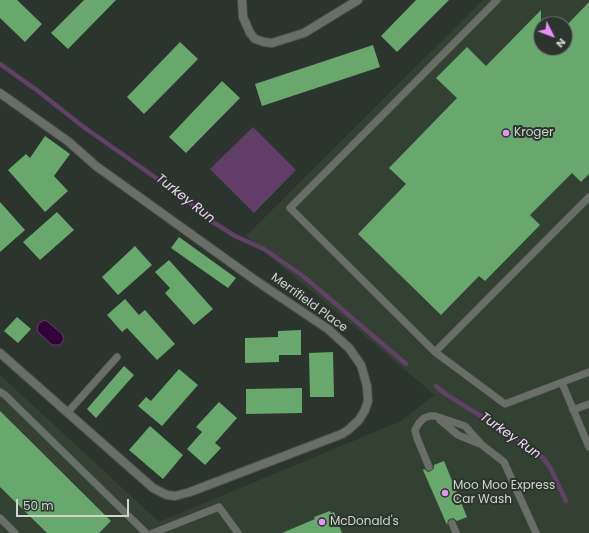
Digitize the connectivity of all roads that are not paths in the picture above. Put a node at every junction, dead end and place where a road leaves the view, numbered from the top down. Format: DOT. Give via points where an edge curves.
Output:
graph roads {
  1 [pos="242,0"];
  2 [pos="358,0"];
  3 [pos="497,0"];
  4 [pos="0,93"];
  5 [pos="589,197"];
  6 [pos="435,352"];
  7 [pos="0,353"];
  8 [pos="117,357"];
  9 [pos="589,372"];
  10 [pos="562,383"];
  11 [pos="0,392"];
  12 [pos="589,404"];
  13 [pos="573,410"];
  14 [pos="68,412"];
  15 [pos="589,447"];
  16 [pos="429,467"];
  17 [pos="0,518"];
  18 [pos="452,523"];
  19 [pos="15,533"];
  20 [pos="146,533"];
  21 [pos="153,533"];
  22 [pos="238,533"];
  23 [pos="456,533"];
  24 [pos="536,533"];
  1 -- 2 [label="street" via="243,17 250,33 255,39 272,43 304,32"];
  3 -- 6 [label="lane" via="290,208"];
  4 -- 14 [label="street, Merrifield Place" via="69,142 96,166 328,329 355,356 364,373 368,393 363,416 342,434 175,496 153,488"];
  5 -- 6 [label="lane"];
  6 -- 10 [label="lane" via="505,404"];
  7 -- 14 [label="street, Merrifield Place"];
  8 -- 14 [label="lane"];
  9 -- 10 [label="lane"];
  10 -- 13 [label="lane"];
  11 -- 20 [label="lane"];
  12 -- 13 [label="lane"];
  13 -- 15 [label="lane"];
  16 -- 24 [label="lane" via="417,438 416,430 419,423 424,418 435,416 465,426 482,445 504,462"];
  17 -- 19 [label="lane"];
  18 -- 23 [label="lane"];
  21 -- 22 [label="lane" via="219,507"];
}
